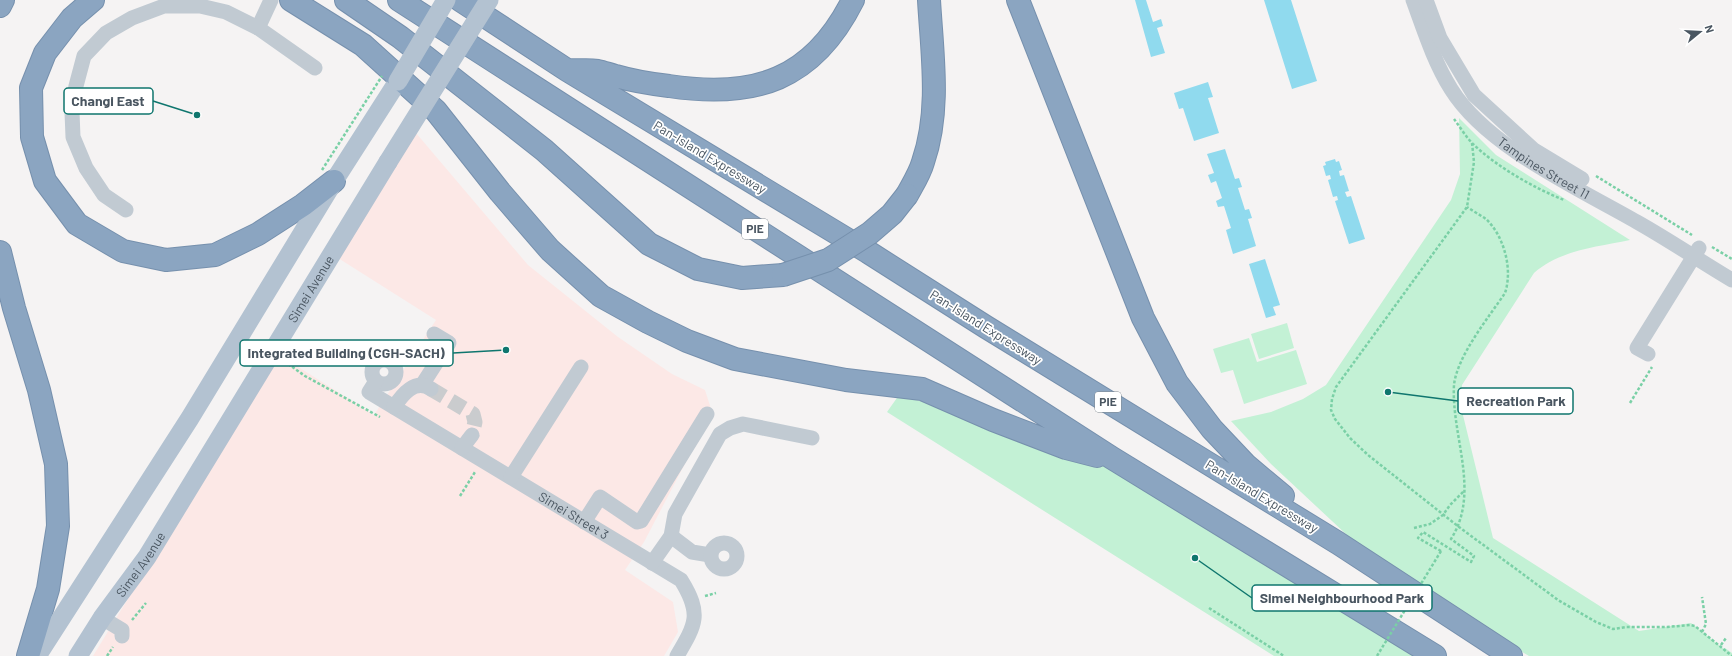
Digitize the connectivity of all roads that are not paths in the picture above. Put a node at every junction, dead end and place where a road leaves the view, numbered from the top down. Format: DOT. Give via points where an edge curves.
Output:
graph roads {
  1 [pos="3,0"];
  2 [pos="93,0"];
  3 [pos="271,0"];
  4 [pos="291,0"];
  5 [pos="346,0"];
  6 [pos="399,0"];
  7 [pos="446,0"];
  8 [pos="460,0"];
  9 [pos="489,0"];
  10 [pos="853,0"];
  11 [pos="929,0"];
  12 [pos="1018,0"];
  13 [pos="1413,0"];
  14 [pos="1426,0"];
  15 [pos="0,6"];
  16 [pos="258,28"];
  17 [pos="1435,41"];
  18 [pos="315,68"];
  19 [pos="567,70"];
  20 [pos="328,176"];
  21 [pos="126,210"];
  22 [pos="1700,247"];
  23 [pos="0,252"];
  24 [pos="1732,269"];
  25 [pos="1732,280"];
  26 [pos="434,334"];
  27 [pos="1646,356"];
  28 [pos="581,367"];
  29 [pos="376,380"];
  30 [pos="394,407"];
  31 [pos="707,414"];
  32 [pos="472,435"];
  33 [pos="812,438"];
  34 [pos="462,448"];
  35 [pos="1112,458"];
  36 [pos="511,477"];
  37 [pos="584,522"];
  38 [pos="671,536"];
  39 [pos="1338,543"];
  40 [pos="710,555"];
  41 [pos="652,563"];
  42 [pos="102,618"];
  43 [pos="122,636"];
  44 [pos="28,656"];
  45 [pos="37,656"];
  46 [pos="78,656"];
  47 [pos="677,656"];
  48 [pos="1435,656"];
  49 [pos="1511,656"];
  1 -- 15 [label="highway"];
  2 -- 20 [label="highway" via="72,18 45,53 31,88 32,137 45,181 77,224 123,251 166,260 215,255 258,234 303,204"];
  3 -- 16 [label="street"];
  4 -- 35 [label="highway" via="363,45 436,110 500,192 550,250 601,296 687,341 735,359 846,380 922,389 1066,448"];
  5 -- 11 [label="highway, bridge" via="400,37 544,150 649,244 698,269 742,278 783,275 828,260 870,233 892,214 907,195 923,162 932,124 934,81"];
  6 -- 35 [label="highway, PIE"];
  7 -- 20 [label="main road, bridge" via="398,81"];
  8 -- 19 [label="highway, Pan-Island Expressway / PIE"];
  9 -- 42 [label="main road, Simei Avenue, bridge" via="147,557"];
  10 -- 19 [label="highway" via="832,36 814,54 794,71 759,85 735,90 684,88 599,71"];
  12 -- 39 [label="highway" via="1143,318 1177,383 1212,429 1246,465"];
  13 -- 17 [label="street, Tampines Street 11"];
  14 -- 17 [label="street, Tampines Street 11"];
  16 -- 18 [label="street"];
  16 -- 21 [label="street" via="226,12 200,6 164,6 132,18 106,33 84,56 72,112 73,137 86,168 104,195"];
  17 -- 22 [label="street, Tampines Street 11" via="1451,89 1486,129 1525,159"];
  19 -- 39 [label="highway, Pan-Island Expressway / PIE" via="868,252"];
  20 -- 45 [label="main road" via="190,418"];
  22 -- 24 [label="street, Tampines Street 11"];
  22 -- 25 [label="street, Tampines Street 11"];
  22 -- 27 [label="street"];
  23 -- 44 [label="highway" via="39,390 56,464 58,526 48,589"];
  26 -- 30 [label="street" via="449,343 426,387 412,388 403,394"];
  28 -- 36 [label="street"];
  29 -- 30 [label="street, Simei Street 3" via="369,392"];
  30 -- 34 [label="street, Simei Street 3"];
  31 -- 37 [label="street" via="644,519 637,522 600,497"];
  32 -- 34 [label="street"];
  33 -- 38 [label="street" via="743,424 720,434 675,514"];
  34 -- 36 [label="street, Simei Street 3"];
  35 -- 48 [label="highway, PIE"];
  36 -- 37 [label="street, Simei Street 3"];
  37 -- 41 [label="street, Simei Street 3"];
  38 -- 40 [label="street" via="692,552"];
  38 -- 41 [label="street"];
  39 -- 49 [label="highway, Pan-Island Expressway / PIE"];
  41 -- 47 [label="street, Simei Street 3" via="681,580 691,596 695,614 692,631"];
  42 -- 43 [label="street" via="122,630"];
  42 -- 46 [label="main road, Simei Avenue"];
}
